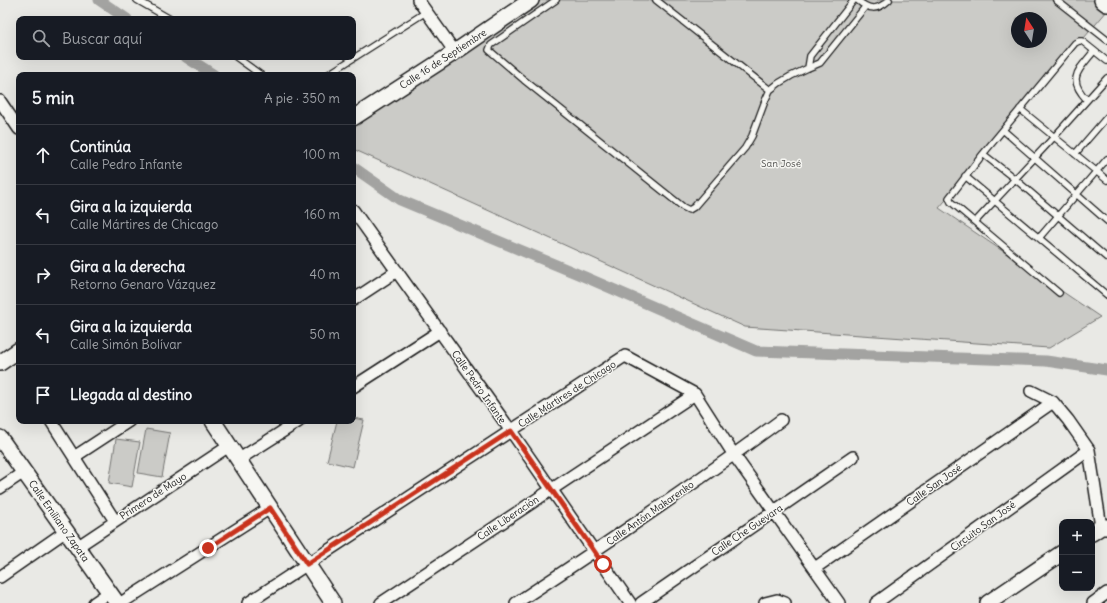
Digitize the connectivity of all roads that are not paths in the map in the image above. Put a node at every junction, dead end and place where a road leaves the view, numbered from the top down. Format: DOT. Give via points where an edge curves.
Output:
graph roads {
  1 [pos="418,0"];
  2 [pos="531,0"];
  3 [pos="556,0"];
  4 [pos="656,0"];
  5 [pos="854,0"];
  6 [pos="857,0"];
  7 [pos="889,0"];
  8 [pos="1056,0"];
  9 [pos="1103,0"];
  10 [pos="141,1"];
  11 [pos="1107,3"];
  12 [pos="865,7"];
  13 [pos="426,12"];
  14 [pos="165,16"];
  15 [pos="1107,40"];
  16 [pos="1094,51"];
  17 [pos="455,52"];
  18 [pos="356,57"];
  19 [pos="240,60"];
  20 [pos="351,60"];
  21 [pos="1107,60"];
  22 [pos="808,68"];
  23 [pos="257,72"];
  24 [pos="332,72"];
  25 [pos="1107,78"];
  26 [pos="770,90"];
  27 [pos="1087,100"];
  28 [pos="0,101"];
  29 [pos="1020,109"];
  30 [pos="356,116"];
  31 [pos="1107,117"];
  32 [pos="16,125"];
  33 [pos="1002,130"];
  34 [pos="1054,137"];
  35 [pos="983,154"];
  36 [pos="1075,154"];
  37 [pos="1035,158"];
  38 [pos="1107,159"];
  39 [pos="1096,172"];
  40 [pos="965,176"];
  41 [pos="1015,179"];
  42 [pos="1107,180"];
  43 [pos="1076,194"];
  44 [pos="995,201"];
  45 [pos="356,215"];
  46 [pos="1058,216"];
  47 [pos="1107,221"];
  48 [pos="975,222"];
  49 [pos="1039,238"];
  50 [pos="1107,258"];
  51 [pos="397,271"];
  52 [pos="1059,293"];
  53 [pos="1107,296"];
  54 [pos="356,298"];
  55 [pos="440,331"];
  56 [pos="16,352"];
  57 [pos="0,363"];
  58 [pos="356,384"];
  59 [pos="1031,391"];
  60 [pos="695,394"];
  61 [pos="1053,402"];
  62 [pos="781,420"];
  63 [pos="53,424"];
  64 [pos="124,424"];
  65 [pos="215,424"];
  66 [pos="294,424"];
  67 [pos="511,431"];
  68 [pos="0,438"];
  69 [pos="229,446"];
  70 [pos="1089,450"];
  71 [pos="734,455"];
  72 [pos="74,457"];
  73 [pos="853,457"];
  74 [pos="238,460"];
  75 [pos="24,472"];
  76 [pos="0,488"];
  77 [pos="551,490"];
  78 [pos="270,508"];
  79 [pos="775,512"];
  80 [pos="115,521"];
  81 [pos="1100,529"];
  82 [pos="66,531"];
  83 [pos="77,546"];
  84 [pos="594,552"];
  85 [pos="1059,555"];
  86 [pos="307,564"];
  87 [pos="815,568"];
  88 [pos="0,577"];
  89 [pos="1107,593"];
  90 [pos="114,598"];
  91 [pos="94,603"];
  92 [pos="122,603"];
  93 [pos="248,603"];
  94 [pos="333,603"];
  95 [pos="381,603"];
  96 [pos="516,603"];
  97 [pos="630,603"];
  98 [pos="641,603"];
  99 [pos="765,603"];
  100 [pos="785,603"];
  101 [pos="839,603"];
  102 [pos="876,603"];
  103 [pos="988,603"];
  104 [pos="1093,603"];
  1 -- 13 [label="street"];
  2 -- 17 [label="street, Calle 16 de Septiembre"];
  3 -- 26 [label="lane" via="491,45 489,50 686,209 691,210 694,207 745,148"];
  4 -- 26 [label="lane"];
  5 -- 22 [label="lane" via="810,56"];
  6 -- 12 [label="lane"];
  7 -- 12 [label="lane" via="882,6"];
  8 -- 15 [label="lane"];
  9 -- 11 [label="main road"];
  10 -- 14 [label="lane"];
  12 -- 22 [label="lane" via="820,63"];
  13 -- 17 [label="street"];
  13 -- 18 [label="lane"];
  16 -- 21 [label="lane"];
  16 -- 27 [label="lane" via="1075,78 1078,89"];
  16 -- 29 [label="lane" via="1082,41 1077,41"];
  17 -- 30 [label="street, Calle 16 de Septiembre"];
  19 -- 23 [label="lane"];
  20 -- 24 [label="lane"];
  22 -- 26 [label="lane"];
  25 -- 27 [label="lane"];
  27 -- 34 [label="lane"];
  28 -- 32 [label="street"];
  29 -- 33 [label="lane"];
  29 -- 34 [label="lane"];
  31 -- 36 [label="lane"];
  33 -- 35 [label="lane"];
  33 -- 37 [label="lane"];
  34 -- 36 [label="lane"];
  34 -- 37 [label="lane"];
  35 -- 40 [label="lane"];
  35 -- 41 [label="lane"];
  36 -- 39 [label="lane"];
  37 -- 41 [label="lane"];
  37 -- 43 [label="lane"];
  38 -- 39 [label="lane"];
  39 -- 42 [label="lane"];
  39 -- 43 [label="lane"];
  40 -- 44 [label="lane"];
  40 -- 48 [label="lane" via="949,198"];
  41 -- 44 [label="lane"];
  41 -- 46 [label="lane"];
  43 -- 46 [label="lane"];
  43 -- 47 [label="lane"];
  44 -- 48 [label="lane"];
  44 -- 49 [label="lane"];
  45 -- 51 [label="street, Calle Pedro Infante"];
  46 -- 49 [label="lane"];
  46 -- 50 [label="lane"];
  48 -- 52 [label="lane"];
  49 -- 53 [label="lane"];
  51 -- 54 [label="street"];
  51 -- 55 [label="street, Calle Pedro Infante"];
  55 -- 58 [label="street"];
  55 -- 67 [label="street, Calle Pedro Infante"];
  56 -- 57 [label="street"];
  59 -- 61 [label="street"];
  60 -- 67 [label="street, Calle Mártires de Chicago" via="626,356"];
  60 -- 71 [label="street"];
  60 -- 77 [label="street, Calle Liberación"];
  61 -- 70 [label="street"];
  61 -- 87 [label="street, Calle San José"];
  62 -- 71 [label="street, Calle Antón Makarenko"];
  63 -- 72 [label="street"];
  64 -- 72 [label="street"];
  65 -- 69 [label="street"];
  66 -- 74 [label="street"];
  67 -- 77 [label="street, Calle Pedro Infante"];
  67 -- 86 [label="street, Calle Mártires de Chicago"];
  68 -- 75 [label="street, Calle Emiliano Zapata"];
  69 -- 74 [label="street"];
  69 -- 80 [label="street, Primero de Mayo"];
  70 -- 81 [label="street"];
  70 -- 102 [label="street, Circuito San José"];
  71 -- 79 [label="street"];
  71 -- 84 [label="street, Calle Antón Makarenko"];
  72 -- 80 [label="street"];
  73 -- 79 [label="street, Calle Che Guevara"];
  74 -- 78 [label="street"];
  75 -- 76 [label="street"];
  75 -- 82 [label="street, Calle Emiliano Zapata"];
  77 -- 84 [label="street, Calle Pedro Infante"];
  77 -- 95 [label="street, Calle Liberación"];
  78 -- 86 [label="street"];
  78 -- 92 [label="street"];
  79 -- 87 [label="street"];
  79 -- 98 [label="street, Calle Che Guevara"];
  80 -- 83 [label="street, Primero de Mayo"];
  82 -- 83 [label="street, Calle Emiliano Zapata"];
  82 -- 88 [label="street"];
  83 -- 90 [label="street, Calle Emiliano Zapata"];
  84 -- 96 [label="street, Calle Antón Makarenko"];
  84 -- 97 [label="street, Calle Pedro Infante"];
  85 -- 103 [label="street"];
  86 -- 93 [label="street, Calle Mártires de Chicago"];
  86 -- 94 [label="street"];
  87 -- 101 [label="street"];
  89 -- 104 [label="street"];
  90 -- 91 [label="street"];
  99 -- 100 [label="street" via="777,600"];
}
